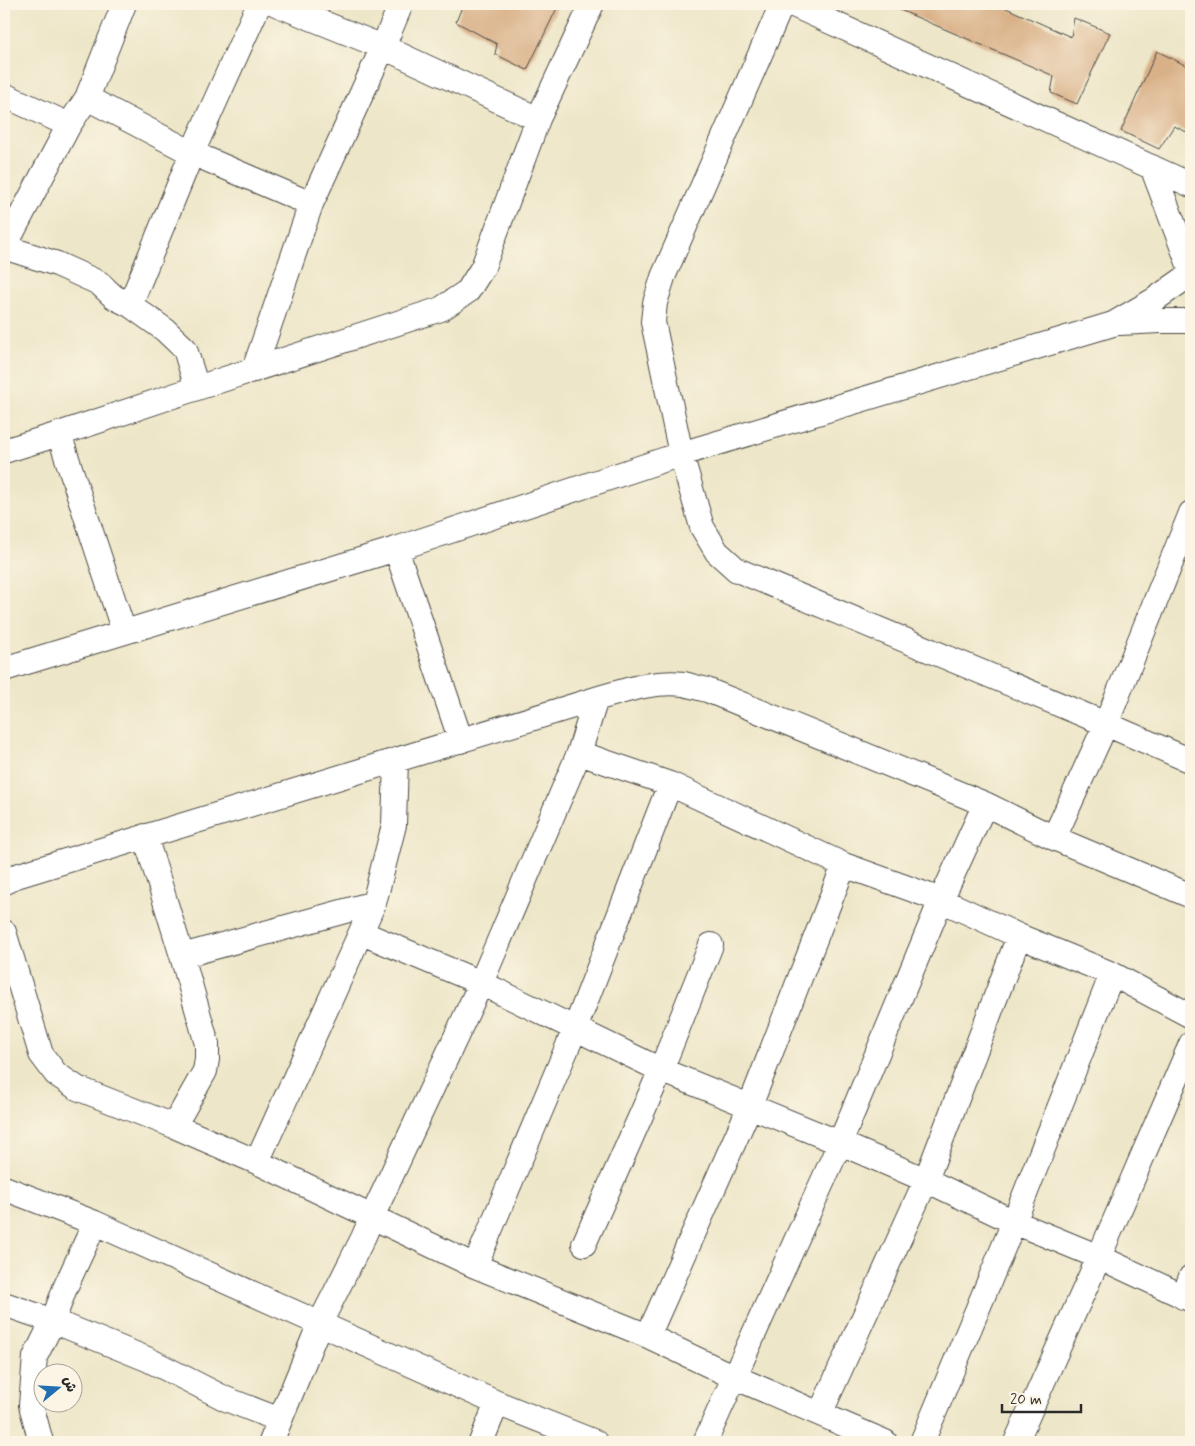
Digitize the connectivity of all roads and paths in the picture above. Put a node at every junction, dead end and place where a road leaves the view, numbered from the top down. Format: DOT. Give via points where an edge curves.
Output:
graph roads {
  1 [pos="124,4"];
  2 [pos="259,4"];
  3 [pos="276,4"];
  4 [pos="401,4"];
  5 [pos="592,4"];
  6 [pos="782,4"];
  7 [pos="791,4"];
  8 [pos="383,46"];
  9 [pos="4,95"];
  10 [pos="87,98"];
  11 [pos="538,119"];
  12 [pos="68,125"];
  13 [pos="192,153"];
  14 [pos="1152,167"];
  15 [pos="1191,185"];
  16 [pos="312,204"];
  17 [pos="4,247"];
  18 [pos="1191,272"];
  19 [pos="1191,292"];
  20 [pos="130,305"];
  21 [pos="1191,321"];
  22 [pos="1113,324"];
  23 [pos="254,370"];
  24 [pos="197,388"];
  25 [pos="59,434"];
  26 [pos="4,451"];
  27 [pos="681,454"];
  28 [pos="1191,513"];
  29 [pos="396,549"];
  30 [pos="124,632"];
  31 [pos="4,669"];
  32 [pos="596,699"];
  33 [pos="1106,724"];
  34 [pos="461,740"];
  35 [pos="579,753"];
  36 [pos="396,760"];
  37 [pos="1191,761"];
  38 [pos="670,784"];
  39 [pos="985,804"];
  40 [pos="145,836"];
  41 [pos="1054,838"];
  42 [pos="844,865"];
  43 [pos="4,883"];
  44 [pos="1191,896"];
  45 [pos="941,900"];
  46 [pos="374,903"];
  47 [pos="4,932"];
  48 [pos="362,933"];
  49 [pos="1019,936"];
  50 [pos="711,945"];
  51 [pos="182,956"];
  52 [pos="1112,974"];
  53 [pos="481,983"];
  54 [pos="1191,1016"];
  55 [pos="576,1029"];
  56 [pos="1191,1044"];
  57 [pos="661,1070"];
  58 [pos="750,1106"];
  59 [pos="174,1126"];
  60 [pos="840,1143"];
  61 [pos="256,1162"];
  62 [pos="926,1180"];
  63 [pos="4,1188"];
  64 [pos="372,1217"];
  65 [pos="1014,1222"];
  66 [pos="95,1223"];
  67 [pos="584,1244"];
  68 [pos="1099,1257"];
  69 [pos="475,1266"];
  70 [pos="1189,1291"];
  71 [pos="4,1304"];
  72 [pos="53,1321"];
  73 [pos="320,1323"];
  74 [pos="648,1336"];
  75 [pos="734,1378"];
  76 [pos="497,1403"];
  77 [pos="820,1414"];
  78 [pos="280,1420"];
  79 [pos="41,1442"];
  80 [pos="270,1442"];
  81 [pos="481,1442"];
  82 [pos="595,1442"];
  83 [pos="705,1442"];
  84 [pos="885,1442"];
  85 [pos="922,1442"];
  86 [pos="1016,1442"];
  1 -- 10 [label="street"];
  2 -- 13 [label="street"];
  3 -- 8 [label="street"];
  4 -- 8 [label="street"];
  5 -- 11 [label="street"];
  6 -- 27 [label="street" via="655,303 653,322"];
  7 -- 14 [label="street"];
  8 -- 11 [label="street"];
  8 -- 16 [label="street"];
  9 -- 12 [label="street"];
  10 -- 12 [label="street"];
  10 -- 13 [label="street"];
  11 -- 23 [label="street" via="483,267 468,290 441,309"];
  12 -- 17 [label="street"];
  13 -- 16 [label="street"];
  13 -- 20 [label="street"];
  14 -- 15 [label="street"];
  14 -- 18 [label="street"];
  16 -- 23 [label="street"];
  17 -- 20 [label="street" via="66,268 99,284"];
  18 -- 19 [label="street"];
  18 -- 22 [label="street" via="1154,300"];
  20 -- 24 [label="street" via="185,349"];
  21 -- 22 [label="street"];
  22 -- 27 [label="street"];
  23 -- 24 [label="street"];
  24 -- 25 [label="street"];
  25 -- 26 [label="street"];
  25 -- 30 [label="street"];
  27 -- 29 [label="street"];
  27 -- 33 [label="street" via="702,527 717,552 737,570"];
  28 -- 33 [label="street"];
  29 -- 30 [label="street"];
  29 -- 34 [label="street"];
  30 -- 31 [label="street"];
  32 -- 34 [label="street"];
  32 -- 35 [label="street"];
  32 -- 39 [label="street" via="655,684 683,684 706,690"];
  33 -- 37 [label="street"];
  33 -- 41 [label="street"];
  34 -- 36 [label="street"];
  35 -- 38 [label="street"];
  35 -- 53 [label="street"];
  36 -- 40 [label="street"];
  36 -- 46 [label="street" via="394,825"];
  38 -- 42 [label="street"];
  38 -- 55 [label="street"];
  39 -- 41 [label="street"];
  39 -- 45 [label="street"];
  40 -- 43 [label="street" via="12,877"];
  40 -- 51 [label="street"];
  41 -- 44 [label="street"];
  42 -- 45 [label="street"];
  42 -- 58 [label="street"];
  45 -- 49 [label="street"];
  45 -- 60 [label="street"];
  46 -- 48 [label="street"];
  46 -- 51 [label="street"];
  47 -- 59 [label="street" via="41,1054 56,1074 77,1088"];
  48 -- 53 [label="street"];
  48 -- 61 [label="street"];
  49 -- 52 [label="street"];
  49 -- 62 [label="street"];
  50 -- 57 [label="street"];
  51 -- 59 [label="street" via="207,1044 207,1059 205,1071"];
  52 -- 54 [label="street"];
  52 -- 65 [label="street"];
  53 -- 55 [label="street"];
  53 -- 64 [label="street"];
  55 -- 57 [label="street"];
  55 -- 69 [label="street"];
  56 -- 68 [label="street"];
  57 -- 58 [label="street"];
  57 -- 67 [label="street"];
  58 -- 60 [label="street"];
  58 -- 74 [label="street"];
  59 -- 61 [label="street"];
  60 -- 62 [label="street"];
  60 -- 75 [label="street"];
  61 -- 64 [label="street"];
  62 -- 65 [label="street"];
  62 -- 77 [label="street"];
  63 -- 66 [label="street"];
  64 -- 69 [label="street"];
  64 -- 73 [label="street"];
  65 -- 68 [label="street"];
  65 -- 85 [label="street"];
  66 -- 72 [label="street"];
  66 -- 73 [label="street"];
  68 -- 70 [label="street"];
  68 -- 86 [label="street"];
  69 -- 74 [label="street"];
  71 -- 72 [label="street"];
  72 -- 78 [label="street" via="147,1359 226,1399"];
  72 -- 79 [label="street" via="34,1366 31,1405"];
  73 -- 76 [label="street"];
  73 -- 78 [label="street"];
  74 -- 75 [label="street"];
  75 -- 77 [label="street"];
  75 -- 83 [label="street"];
  76 -- 81 [label="street"];
  76 -- 82 [label="street"];
  77 -- 84 [label="street"];
  78 -- 80 [label="street"];
}
